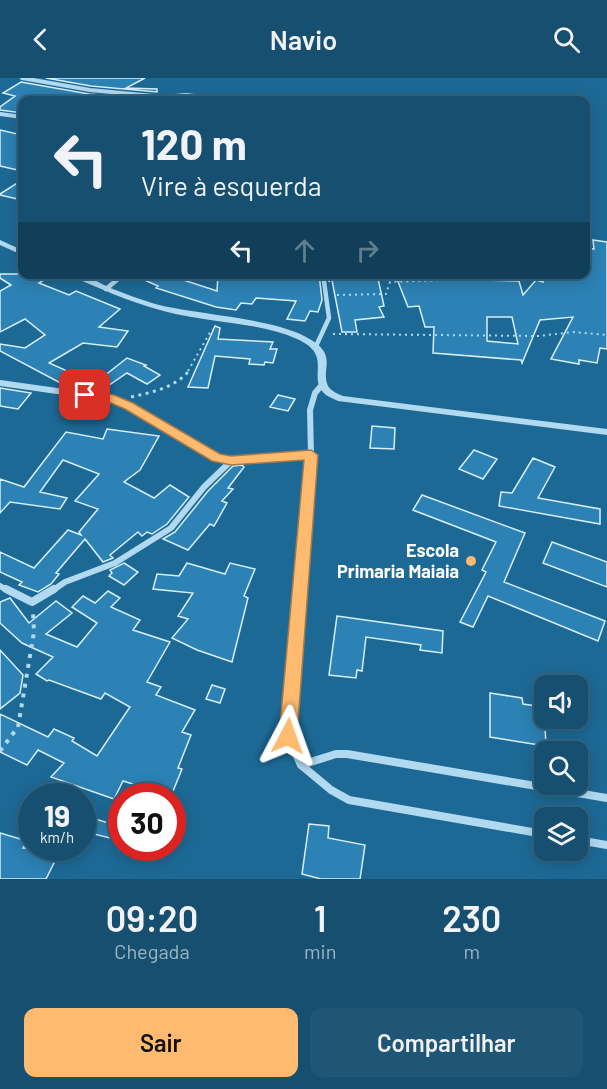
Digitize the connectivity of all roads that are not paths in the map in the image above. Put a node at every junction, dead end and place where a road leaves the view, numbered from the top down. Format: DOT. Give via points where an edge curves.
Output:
graph roads {
  1 [pos="22,78"];
  2 [pos="153,96"];
  3 [pos="175,96"];
  4 [pos="195,96"];
  5 [pos="0,114"];
  6 [pos="18,116"];
  7 [pos="0,242"];
  8 [pos="18,251"];
  9 [pos="85,279"];
  10 [pos="118,279"];
  11 [pos="324,279"];
  12 [pos="106,289"];
  13 [pos="316,346"];
  14 [pos="0,383"];
  15 [pos="321,386"];
  16 [pos="607,432"];
  17 [pos="311,455"];
  18 [pos="231,461"];
  19 [pos="0,586"];
  20 [pos="301,765"];
  21 [pos="607,798"];
  22 [pos="534,832"];
  23 [pos="588,842"];
  24 [pos="607,845"];
  1 -- 2 [label="street"];
  3 -- 4 [label="street"];
  5 -- 6 [label="street"];
  7 -- 8 [label="street"];
  9 -- 12 [label="street"];
  10 -- 12 [label="street"];
  11 -- 13 [label="street" via="329,318"];
  12 -- 13 [label="street" via="171,310 284,332"];
  13 -- 15 [label="street" via="324,363"];
  14 -- 18 [label="street" via="114,399 201,450"];
  15 -- 16 [label="street" via="340,399"];
  15 -- 17 [label="street" via="313,394 310,407"];
  17 -- 18 [label="street"];
  17 -- 20 [label="street" via="288,736"];
  18 -- 19 [label="street" via="171,528 115,563 65,582 32,602"];
  20 -- 21 [label="street" via="347,754"];
  20 -- 22 [label="street" via="349,800"];
  23 -- 24 [label="street"];
}
